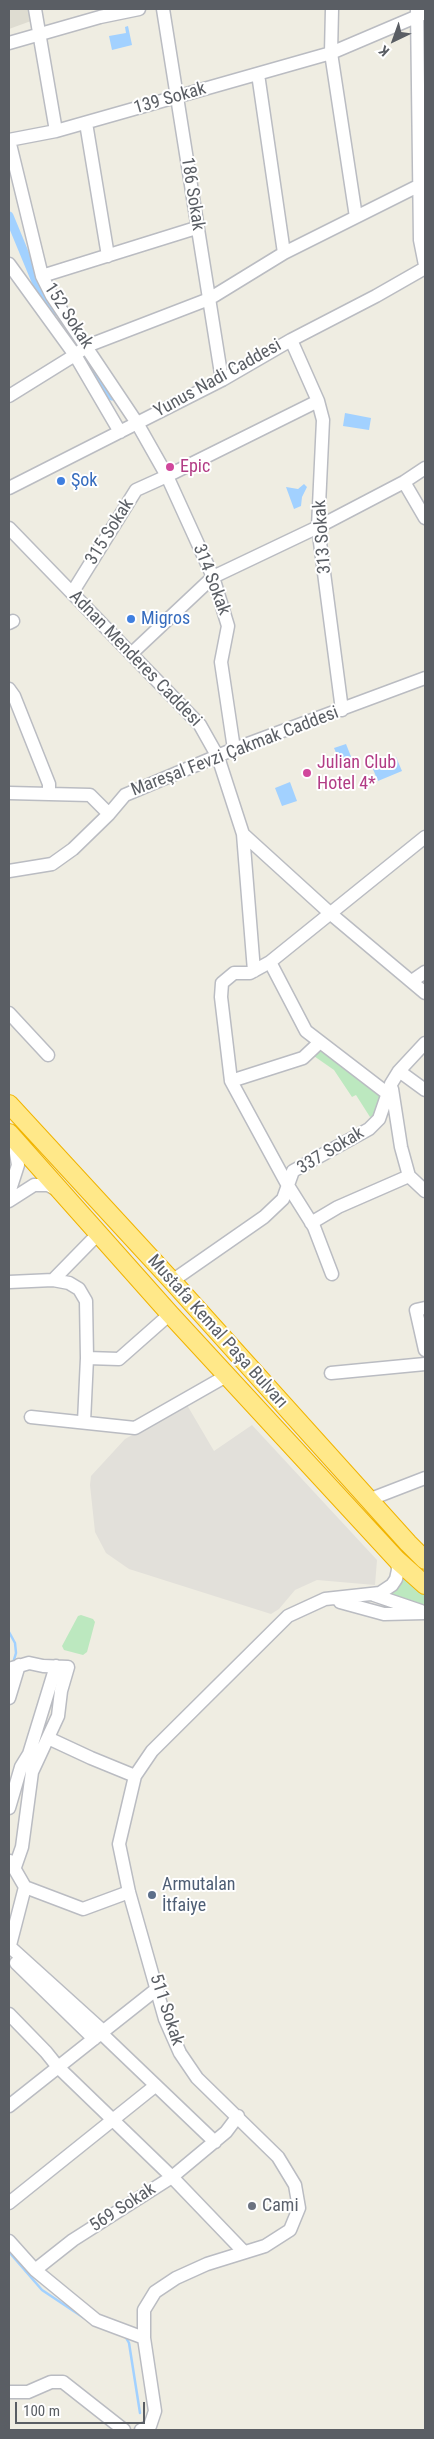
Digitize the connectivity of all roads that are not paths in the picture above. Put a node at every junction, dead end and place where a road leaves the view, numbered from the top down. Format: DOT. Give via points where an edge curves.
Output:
graph roads {
  1 [pos="35,9"];
  2 [pos="140,9"];
  3 [pos="163,9"];
  4 [pos="332,9"];
  5 [pos="420,12"];
  6 [pos="99,13"];
  7 [pos="38,34"];
  8 [pos="9,43"];
  9 [pos="331,53"];
  10 [pos="258,74"];
  11 [pos="177,98"];
  12 [pos="86,123"];
  13 [pos="56,131"];
  14 [pos="9,140"];
  15 [pos="420,185"];
  16 [pos="356,217"];
  17 [pos="196,228"];
  18 [pos="284,253"];
  19 [pos="108,256"];
  20 [pos="9,264"];
  21 [pos="425,266"];
  22 [pos="42,276"];
  23 [pos="209,298"];
  24 [pos="291,340"];
  25 [pos="81,351"];
  26 [pos="222,380"];
  27 [pos="9,396"];
  28 [pos="318,401"];
  29 [pos="137,423"];
  30 [pos="120,432"];
  31 [pos="425,468"];
  32 [pos="168,476"];
  33 [pos="404,482"];
  34 [pos="9,488"];
  35 [pos="425,518"];
  36 [pos="318,527"];
  37 [pos="9,528"];
  38 [pos="213,577"];
  39 [pos="72,593"];
  40 [pos="131,654"];
  41 [pos="425,678"];
  42 [pos="9,690"];
  43 [pos="342,710"];
  44 [pos="234,749"];
  45 [pos="218,757"];
  46 [pos="9,793"];
  47 [pos="49,794"];
  48 [pos="109,814"];
  49 [pos="243,834"];
  50 [pos="425,837"];
  51 [pos="9,871"];
  52 [pos="332,914"];
  53 [pos="270,962"];
  54 [pos="254,971"];
  55 [pos="425,972"];
  56 [pos="412,981"];
  57 [pos="425,993"];
  58 [pos="9,1013"];
  59 [pos="320,1042"];
  60 [pos="425,1043"];
  61 [pos="48,1055"];
  62 [pos="399,1071"];
  63 [pos="231,1081"];
  64 [pos="389,1089"];
  65 [pos="425,1090"];
  66 [pos="9,1104"];
  67 [pos="9,1134"];
  68 [pos="409,1176"];
  69 [pos="287,1184"];
  70 [pos="425,1191"];
  71 [pos="61,1192"];
  72 [pos="9,1193"];
  73 [pos="9,1201"];
  74 [pos="311,1223"];
  75 [pos="98,1234"];
  76 [pos="332,1274"];
  77 [pos="53,1280"];
  78 [pos="172,1281"];
  79 [pos="9,1282"];
  80 [pos="425,1308"];
  81 [pos="170,1314"];
  82 [pos="425,1350"];
  83 [pos="87,1358"];
  84 [pos="425,1364"];
  85 [pos="331,1373"];
  86 [pos="228,1375"];
  87 [pos="31,1417"];
  88 [pos="84,1422"];
  89 [pos="425,1478"];
  90 [pos="368,1500"];
  91 [pos="397,1560"];
  92 [pos="425,1560"];
  93 [pos="425,1585"];
  94 [pos="374,1595"];
  95 [pos="325,1599"];
  96 [pos="425,1613"];
  97 [pos="56,1666"];
  98 [pos="12,1667"];
  99 [pos="9,1698"];
  100 [pos="48,1738"];
  101 [pos="135,1776"];
  102 [pos="9,1808"];
  103 [pos="12,1863"];
  104 [pos="25,1887"];
  105 [pos="129,1892"];
  106 [pos="9,1947"];
  107 [pos="9,1956"];
  108 [pos="158,1988"];
  109 [pos="9,2014"];
  110 [pos="99,2034"];
  111 [pos="58,2067"];
  112 [pos="155,2086"];
  113 [pos="9,2106"];
  114 [pos="238,2116"];
  115 [pos="113,2120"];
  116 [pos="215,2142"];
  117 [pos="172,2177"];
  118 [pos="9,2203"];
  119 [pos="9,2241"];
  120 [pos="244,2252"];
  121 [pos="34,2270"];
  122 [pos="144,2338"];
  123 [pos="9,2392"];
  124 [pos="124,2430"];
  125 [pos="141,2430"];
  1 -- 7 [label="street"];
  2 -- 6 [label="street"];
  3 -- 11 [label="street, 186 Sokak"];
  4 -- 9 [label="street"];
  5 -- 9 [label="street, 139 Sokak"];
  5 -- 15 [label="street"];
  6 -- 7 [label="street"];
  7 -- 8 [label="street"];
  7 -- 13 [label="street"];
  9 -- 10 [label="street, 139 Sokak"];
  9 -- 16 [label="street"];
  10 -- 11 [label="street, 139 Sokak"];
  10 -- 18 [label="street"];
  11 -- 12 [label="street, 139 Sokak"];
  11 -- 17 [label="street, 186 Sokak"];
  12 -- 13 [label="street, 139 Sokak"];
  12 -- 19 [label="street"];
  13 -- 14 [label="street, 139 Sokak"];
  14 -- 22 [label="street, 152 Sokak"];
  15 -- 16 [label="street"];
  15 -- 21 [label="street" via="420,240"];
  16 -- 18 [label="street"];
  17 -- 19 [label="street"];
  17 -- 23 [label="street, 186 Sokak"];
  18 -- 23 [label="street"];
  19 -- 22 [label="street"];
  20 -- 25 [label="street, 152 Sokak"];
  21 -- 24 [label="street, Yunus Nadi Caddesi" via="376,296"];
  22 -- 25 [label="street, 152 Sokak"];
  23 -- 25 [label="street"];
  23 -- 26 [label="street, 186 Sokak"];
  24 -- 26 [label="street, Yunus Nadi Caddesi"];
  24 -- 28 [label="street, 313 Sokak"];
  25 -- 27 [label="street"];
  25 -- 29 [label="street, 152 Sokak"];
  25 -- 30 [label="street, 152 Sokak"];
  26 -- 29 [label="street, Yunus Nadi Caddesi"];
  28 -- 32 [label="street, 315 Sokak"];
  28 -- 36 [label="street, 313 Sokak" via="323,420"];
  29 -- 30 [label="street, Yunus Nadi Caddesi"];
  29 -- 32 [label="street, 314 Sokak"];
  30 -- 34 [label="street, Yunus Nadi Caddesi"];
  31 -- 33 [label="street"];
  32 -- 38 [label="street, 314 Sokak"];
  32 -- 39 [label="street, 315 Sokak" via="136,490"];
  33 -- 35 [label="street"];
  33 -- 36 [label="street"];
  36 -- 38 [label="street"];
  36 -- 43 [label="street, 313 Sokak"];
  37 -- 39 [label="street, Adnan Menderes Caddesi"];
  38 -- 40 [label="street"];
  38 -- 44 [label="street, 314 Sokak" via="228,626 221,662"];
  39 -- 40 [label="street, Adnan Menderes Caddesi"];
  40 -- 45 [label="street, Adnan Menderes Caddesi" via="200,725"];
  41 -- 43 [label="street, Mareşal Fevzi Çakmak Caddesi"];
  42 -- 47 [label="street" via="50,784"];
  43 -- 44 [label="street, Mareşal Fevzi Çakmak Caddesi"];
  44 -- 45 [label="street, Mareşal Fevzi Çakmak Caddesi"];
  45 -- 48 [label="street, Mareşal Fevzi Çakmak Caddesi" via="124,795"];
  45 -- 49 [label="street, Adnan Menderes Caddesi"];
  46 -- 47 [label="street"];
  47 -- 48 [label="street" via="90,796"];
  48 -- 51 [label="street, Mareşal Fevzi Çakmak Caddesi" via="73,849 52,864"];
  49 -- 52 [label="street"];
  49 -- 54 [label="street, Adnan Menderes Caddesi"];
  50 -- 52 [label="street"];
  52 -- 53 [label="street"];
  52 -- 56 [label="street"];
  53 -- 54 [label="street"];
  53 -- 59 [label="street" via="306,1031"];
  54 -- 63 [label="street" via="234,973 222,983"];
  55 -- 56 [label="street"];
  56 -- 57 [label="street"];
  58 -- 61 [label="street"];
  59 -- 63 [label="street" via="303,1058"];
  59 -- 64 [label="street"];
  60 -- 62 [label="street, 337 Sokak"];
  62 -- 64 [label="street, 337 Sokak"];
  62 -- 65 [label="street"];
  63 -- 69 [label="street"];
  64 -- 68 [label="street"];
  64 -- 69 [label="street, 337 Sokak" via="379,1119 371,1127 293,1171"];
  66 -- 78 [label="highway, Mustafa Kemal Paşa Bulvarı"];
  67 -- 71 [label="highway, Mustafa Kemal Paşa Bulvarı"];
  67 -- 72 [label="street" via="18,1165"];
  68 -- 70 [label="street"];
  68 -- 74 [label="street" via="338,1207"];
  69 -- 74 [label="street"];
  69 -- 78 [label="street, 337 Sokak" via="283,1199 264,1217"];
  71 -- 73 [label="street" via="48,1184 34,1184"];
  71 -- 75 [label="highway, Mustafa Kemal Paşa Bulvarı"];
  74 -- 76 [label="street"];
  75 -- 77 [label="street"];
  75 -- 81 [label="highway, Mustafa Kemal Paşa Bulvarı"];
  77 -- 79 [label="street"];
  77 -- 83 [label="street" via="79,1289 86,1301"];
  78 -- 90 [label="highway, Mustafa Kemal Paşa Bulvarı"];
  80 -- 82 [label="street" via="416,1310"];
  81 -- 83 [label="street" via="119,1359"];
  81 -- 86 [label="highway, Mustafa Kemal Paşa Bulvarı"];
  83 -- 88 [label="street"];
  84 -- 85 [label="street"];
  86 -- 88 [label="street" via="135,1428"];
  86 -- 91 [label="highway, Mustafa Kemal Paşa Bulvarı"];
  87 -- 88 [label="street"];
  89 -- 90 [label="street"];
  90 -- 92 [label="highway, Mustafa Kemal Paşa Bulvarı"];
  91 -- 93 [label="highway, Mustafa Kemal Paşa Bulvarı"];
  91 -- 94 [label="street" via="396,1579"];
  94 -- 95 [label="street, 511 Sokak"];
  94 -- 96 [label="street, 511 Sokak"];
  95 -- 96 [label="street, 511 Sokak" via="359,1605 384,1614"];
  95 -- 101 [label="street, 511 Sokak" via="288,1616 152,1751"];
  97 -- 98 [label="street" via="29,1662"];
  97 -- 100 [label="street" via="68,1667 58,1716"];
  97 -- 102 [label="street"];
  98 -- 99 [label="street"];
  100 -- 101 [label="street"];
  100 -- 103 [label="street" via="32,1772 22,1847"];
  101 -- 105 [label="street, 511 Sokak" via="120,1844"];
  103 -- 104 [label="street"];
  104 -- 105 [label="street" via="83,1909"];
  104 -- 106 [label="street"];
  105 -- 108 [label="street, 511 Sokak"];
  106 -- 110 [label="street"];
  107 -- 110 [label="street"];
  108 -- 110 [label="street"];
  108 -- 114 [label="street, 511 Sokak" via="165,2019 180,2054 197,2078"];
  109 -- 111 [label="street"];
  110 -- 111 [label="street"];
  110 -- 112 [label="street"];
  111 -- 113 [label="street"];
  111 -- 115 [label="street"];
  112 -- 115 [label="street"];
  112 -- 116 [label="street"];
  114 -- 116 [label="street, 569 Sokak"];
  114 -- 120 [label="street, 511 Sokak" via="278,2157 295,2185 299,2208 290,2230 265,2246"];
  115 -- 117 [label="street"];
  115 -- 118 [label="street"];
  116 -- 117 [label="street, 569 Sokak"];
  117 -- 120 [label="street"];
  117 -- 121 [label="street, 569 Sokak" via="73,2240"];
  119 -- 121 [label="street"];
  120 -- 122 [label="street, 511 Sokak" via="206,2264 155,2292 144,2310"];
  121 -- 122 [label="street" via="96,2320"];
  122 -- 125 [label="street, 511 Sokak" via="155,2411 150,2426"];
  123 -- 124 [label="street" via="28,2392 51,2382 64,2382"];
}
